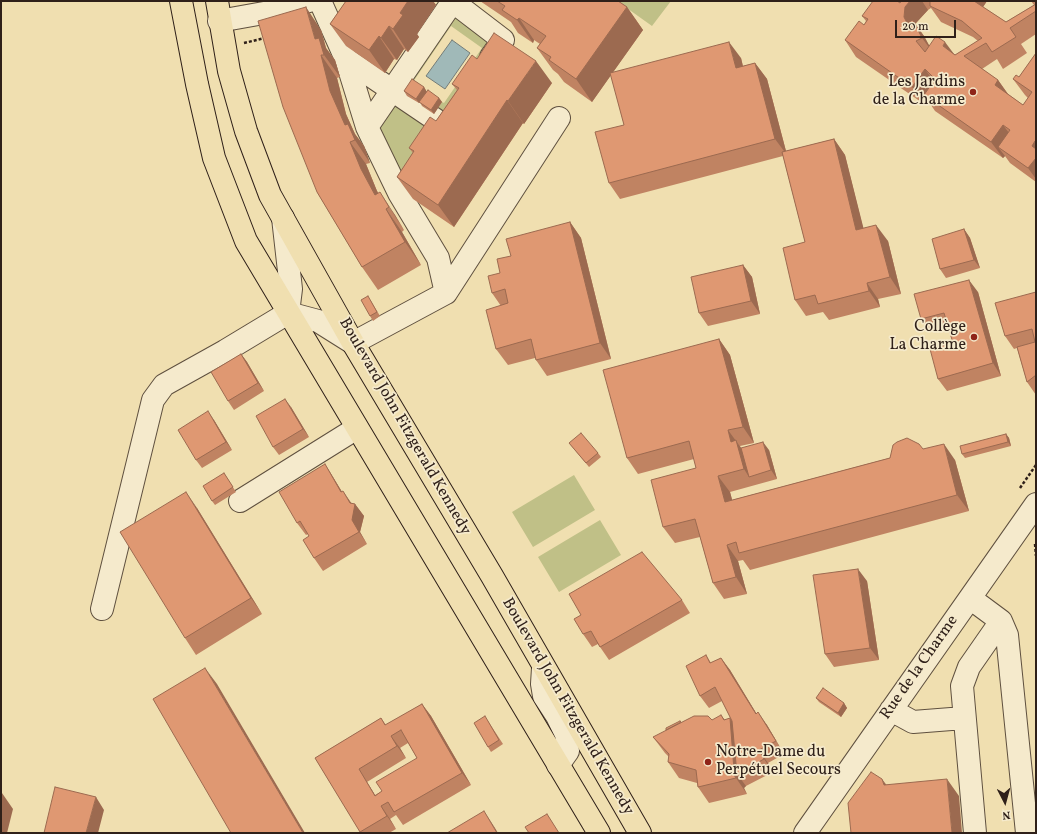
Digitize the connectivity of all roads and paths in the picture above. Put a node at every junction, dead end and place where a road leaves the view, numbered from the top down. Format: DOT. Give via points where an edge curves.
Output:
graph roads {
  1 [pos="181,1"];
  2 [pos="309,1"];
  3 [pos="320,1"];
  4 [pos="452,1"];
  5 [pos="218,11"];
  6 [pos="346,60"];
  7 [pos="478,77"];
  8 [pos="392,90"];
  9 [pos="457,108"];
  10 [pos="559,118"];
  11 [pos="367,126"];
  12 [pos="444,126"];
  13 [pos="432,145"];
  14 [pos="411,175"];
  15 [pos="399,194"];
  16 [pos="283,218"];
  17 [pos="446,293"];
  18 [pos="288,313"];
  19 [pos="353,343"];
  20 [pos="357,428"];
  21 [pos="240,500"];
  22 [pos="1036,504"];
  23 [pos="1034,538"];
  24 [pos="1036,556"];
  25 [pos="970,598"];
  26 [pos="102,609"];
  27 [pos="1001,621"];
  28 [pos="543,668"];
  29 [pos="891,710"];
  30 [pos="964,718"];
  31 [pos="558,765"];
  32 [pos="599,833"];
  33 [pos="640,833"];
  34 [pos="805,833"];
  35 [pos="975,833"];
  36 [pos="1027,833"];
  1 -- 18 [label="main road" via="214,158 246,241"];
  2 -- 5 [label="street" via="275,11"];
  3 -- 6 [label="street"];
  4 -- 7 [label="street" via="503,40"];
  4 -- 8 [label="street"];
  5 -- 16 [label="main road, Boulevard John Fitzgerald Kennedy" via="229,71 246,131 270,195"];
  6 -- 8 [label="street"];
  6 -- 11 [label="street"];
  8 -- 11 [label="street"];
  8 -- 12 [label="street"];
  9 -- 12 [label="street"];
  10 -- 17 [label="street"];
  11 -- 15 [label="street"];
  12 -- 13 [label="street"];
  14 -- 15 [label="street"];
  15 -- 17 [label="street" via="438,258"];
  16 -- 18 [label="street" via="291,289"];
  16 -- 19 [label="main road, Boulevard John Fitzgerald Kennedy"];
  17 -- 19 [label="street"];
  18 -- 19 [label="street" via="318,321"];
  18 -- 20 [label="main road"];
  18 -- 26 [label="street" via="164,385 153,400"];
  19 -- 28 [label="main road, Boulevard John Fitzgerald Kennedy" via="492,576"];
  20 -- 21 [label="street"];
  20 -- 31 [label="main road"];
  22 -- 25 [label="street, Rue de la Charme"];
  23 -- 24 [label="path"];
  25 -- 27 [label="street"];
  25 -- 29 [label="street, Rue de la Charme"];
  27 -- 30 [label="street" via="969,667 962,686"];
  27 -- 36 [label="street" via="1007,635"];
  28 -- 31 [label="street" via="544,696 566,734 568,751"];
  28 -- 33 [label="main road, Boulevard John Fitzgerald Kennedy"];
  29 -- 30 [label="street" via="913,722"];
  29 -- 34 [label="street, Rue de la Charme"];
  30 -- 35 [label="street"];
  31 -- 32 [label="main road"];
}
